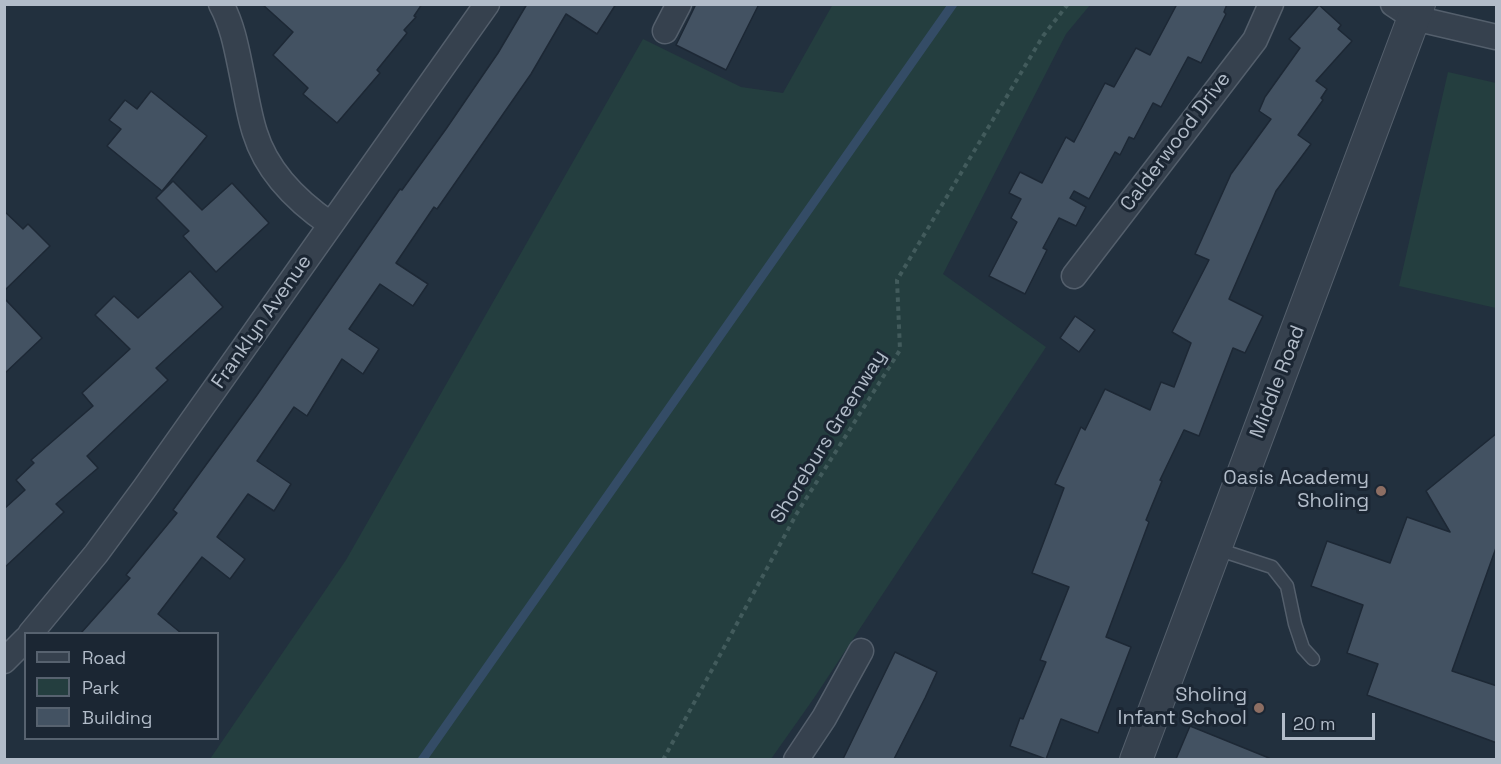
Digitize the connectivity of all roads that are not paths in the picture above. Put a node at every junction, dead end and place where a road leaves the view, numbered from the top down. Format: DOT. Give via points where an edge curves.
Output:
graph roads {
  1 [pos="221,4"];
  2 [pos="487,4"];
  3 [pos="679,4"];
  4 [pos="1271,4"];
  5 [pos="1409,9"];
  6 [pos="665,32"];
  7 [pos="1497,38"];
  8 [pos="330,224"];
  9 [pos="1074,276"];
  10 [pos="1216,549"];
  11 [pos="31,632"];
  12 [pos="24,641"];
  13 [pos="861,651"];
  14 [pos="1313,659"];
  15 [pos="4,661"];
  16 [pos="796,759"];
  17 [pos="1136,759"];
  1 -- 8 [label="street" via="233,32 255,134 264,154 305,206"];
  2 -- 8 [label="street, Franklyn Avenue"];
  3 -- 6 [label="street"];
  4 -- 9 [label="street, Calderwood Drive" via="1255,40"];
  5 -- 7 [label="street"];
  5 -- 10 [label="street, Middle Road"];
  8 -- 11 [label="street, Franklyn Avenue" via="144,489"];
  10 -- 14 [label="lane" via="1272,567 1287,586 1303,648"];
  10 -- 17 [label="street, Middle Road"];
  12 -- 15 [label="street"];
  13 -- 16 [label="street"];
}
